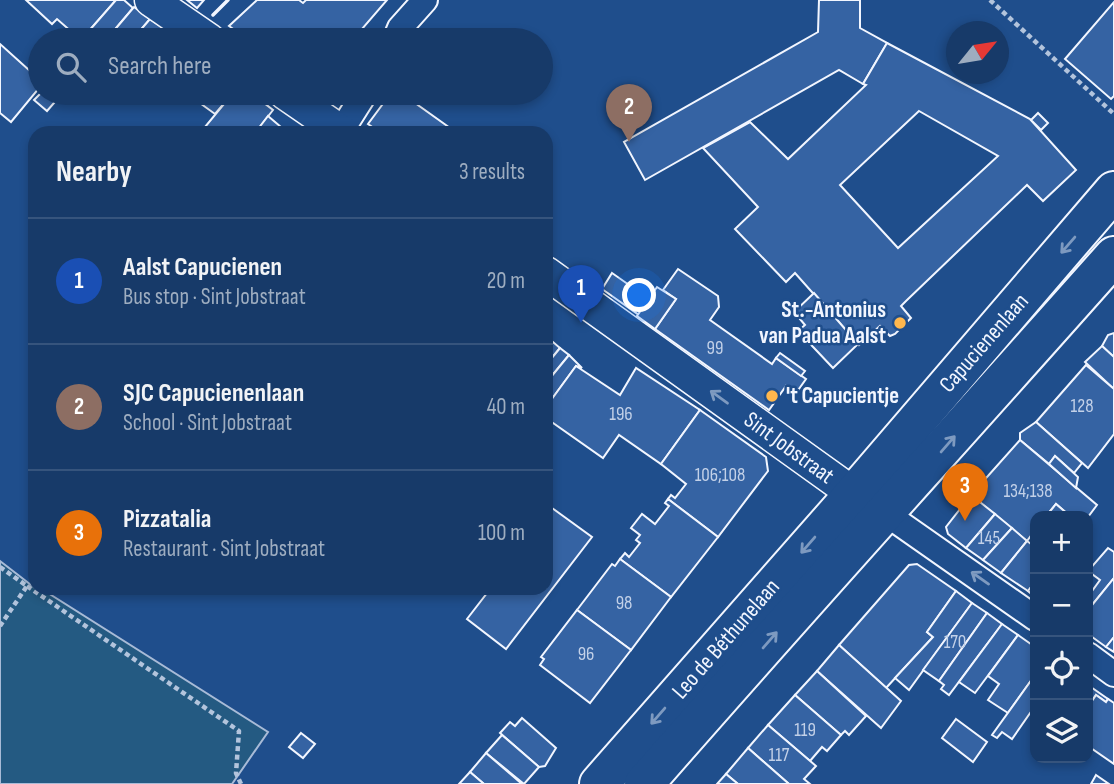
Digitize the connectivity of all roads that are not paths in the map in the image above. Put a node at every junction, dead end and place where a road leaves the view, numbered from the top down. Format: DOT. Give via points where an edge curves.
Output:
graph roads {
  1 [pos="151,0"];
  2 [pos="425,0"];
  3 [pos="192,28"];
  4 [pos="400,28"];
  5 [pos="303,105"];
  6 [pos="358,105"];
  7 [pos="333,126"];
  8 [pos="346,126"];
  9 [pos="1114,191"];
  10 [pos="1114,256"];
  11 [pos="553,278"];
  12 [pos="869,502"];
  13 [pos="1030,615"];
  14 [pos="1093,659"];
  15 [pos="1114,674"];
  16 [pos="598,784"];
  17 [pos="644,784"];
  1 -- 3 [label="street"];
  2 -- 4 [label="street"];
  5 -- 7 [label="street"];
  6 -- 8 [label="street"];
  9 -- 12 [label="main road, Capucienenlaan, one-way"];
  12 -- 10 [label="main road, Capucienenlaan, one-way" via="929,465"];
  12 -- 11 [label="street, Sint Jobstraat, one-way"];
  13 -- 12 [label="street, Sint Jobstraat, one-way"];
  12 -- 16 [label="main road, Leo de Béthunelaan, one-way"];
  17 -- 12 [label="main road, Leo de Béthunelaan, one-way"];
  14 -- 15 [label="street"];
}
